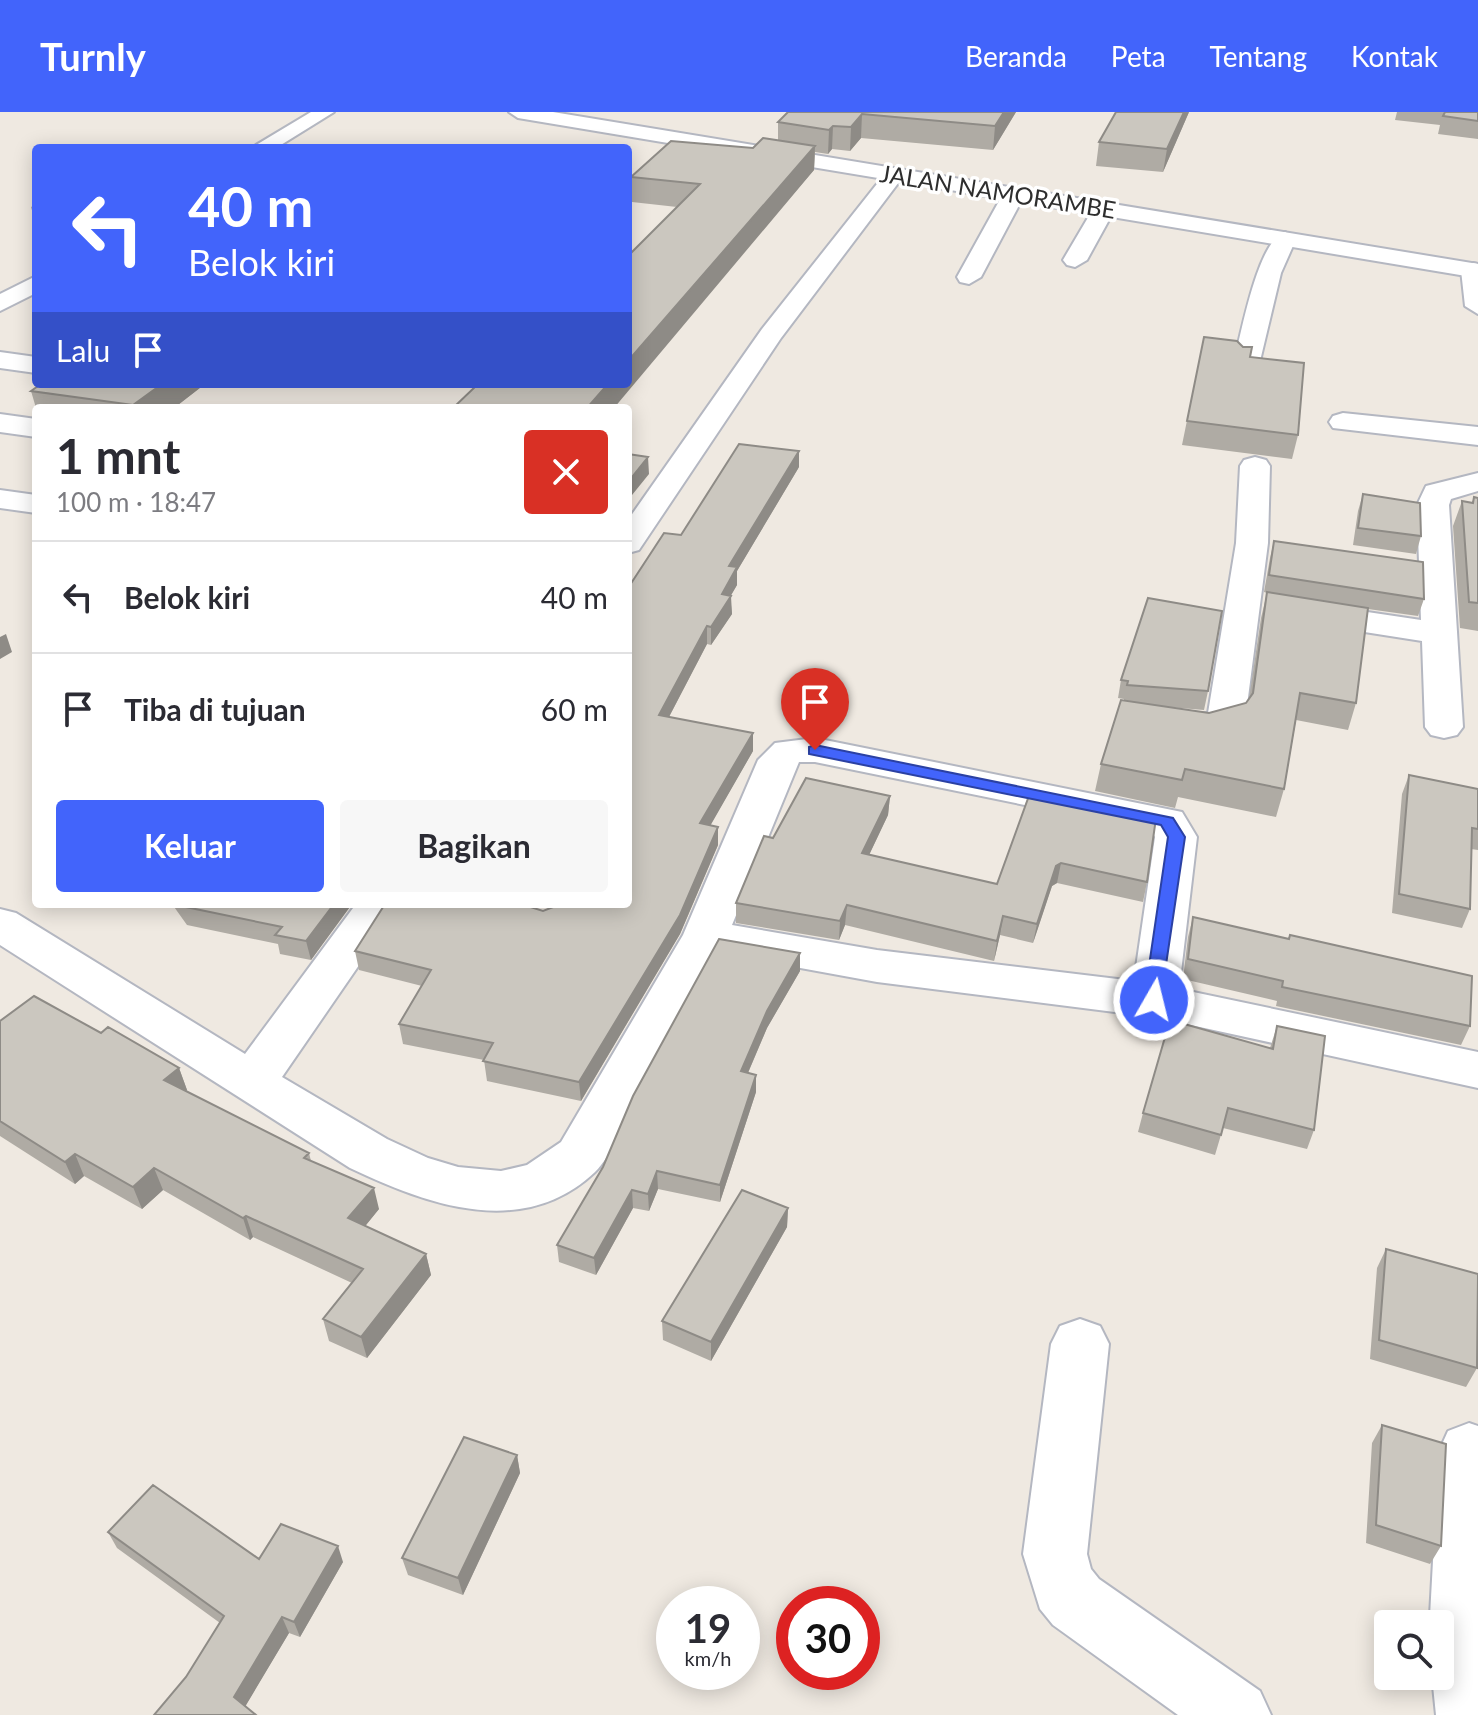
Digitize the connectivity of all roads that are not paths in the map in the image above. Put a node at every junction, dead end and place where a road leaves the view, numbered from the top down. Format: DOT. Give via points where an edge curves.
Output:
graph roads {
  1 [pos="325,112"];
  2 [pos="518,112"];
  3 [pos="268,144"];
  4 [pos="895,174"];
  5 [pos="1014,194"];
  6 [pos="1104,209"];
  7 [pos="1285,239"];
  8 [pos="1075,260"];
  9 [pos="1476,271"];
  10 [pos="969,277"];
  11 [pos="32,285"];
  12 [pos="0,304"];
  13 [pos="1478,306"];
  14 [pos="32,308"];
  15 [pos="0,360"];
  16 [pos="1247,361"];
  17 [pos="32,364"];
  18 [pos="1343,422"];
  19 [pos="0,423"];
  20 [pos="32,427"];
  21 [pos="1478,436"];
  22 [pos="1255,466"];
  23 [pos="1478,482"];
  24 [pos="0,499"];
  25 [pos="32,504"];
  26 [pos="632,537"];
  27 [pos="1244,603"];
  28 [pos="1439,633"];
  29 [pos="1143,718"];
  30 [pos="1444,727"];
  31 [pos="376,908"];
  32 [pos="0,924"];
  33 [pos="705,935"];
  34 [pos="1154,1000"];
  35 [pos="1478,1070"];
  36 [pos="252,1082"];
  37 [pos="1080,1344"];
  38 [pos="1469,1451"];
  39 [pos="1236,1715"];
  40 [pos="1471,1715"];
  1 -- 3 [label="street"];
  2 -- 4 [label="street, JALAN NAMORAMBE"];
  4 -- 5 [label="street, JALAN NAMORAMBE"];
  4 -- 26 [label="street" via="771,334"];
  5 -- 6 [label="street, JALAN NAMORAMBE"];
  5 -- 10 [label="street"];
  6 -- 7 [label="street, JALAN NAMORAMBE"];
  6 -- 8 [label="street"];
  7 -- 9 [label="street, JALAN NAMORAMBE"];
  7 -- 16 [label="street" via="1269,273"];
  9 -- 13 [label="street"];
  11 -- 12 [label="street"];
  12 -- 14 [label="street"];
  15 -- 17 [label="street"];
  18 -- 21 [label="street"];
  19 -- 20 [label="street"];
  22 -- 27 [label="street" via="1268,545"];
  23 -- 28 [label="street" via="1437,493 1433,505 1422,568"];
  24 -- 25 [label="street"];
  27 -- 28 [label="street"];
  27 -- 29 [label="street" via="1224,720 1203,726"];
  28 -- 30 [label="street"];
  31 -- 36 [label="street"];
  32 -- 36 [label="street"];
  33 -- 34 [label="street" via="877,966"];
  33 -- 34 [label="street" via="778,760 789,751 815,750 1167,821 1176,837"];
  33 -- 36 [label="street" via="579,1156 560,1176 533,1187 455,1188 409,1175"];
  34 -- 35 [label="street"];
  37 -- 39 [label="street" via="1055,1554 1063,1586 1076,1602"];
  38 -- 40 [label="street" via="1463,1577 1465,1681"];
}
